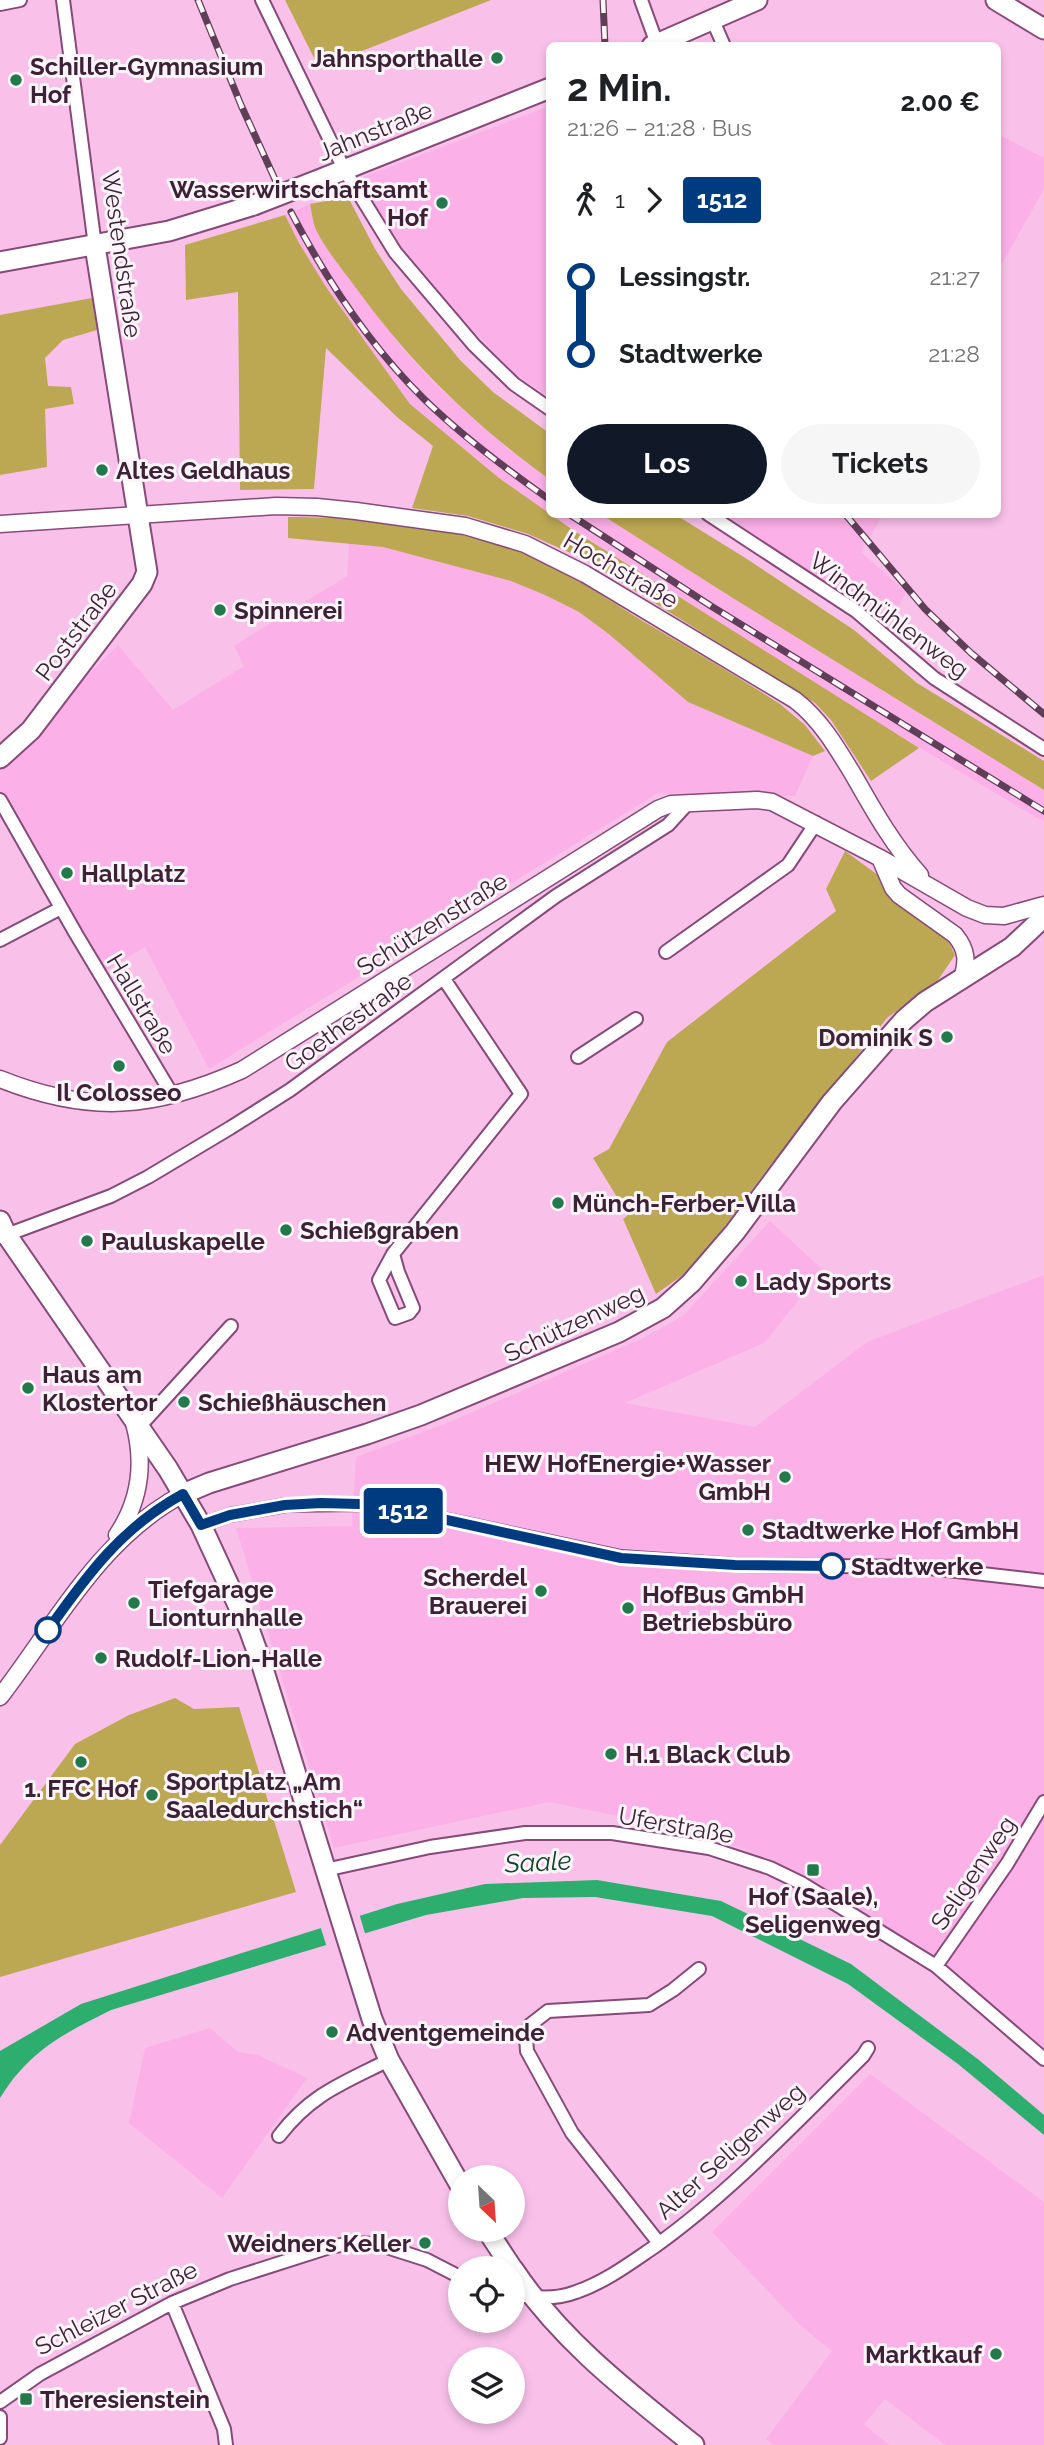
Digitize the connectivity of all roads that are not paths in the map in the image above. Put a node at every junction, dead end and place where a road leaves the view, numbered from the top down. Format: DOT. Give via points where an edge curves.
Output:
graph roads {
  1 [pos="20,0"];
  2 [pos="63,0"];
  3 [pos="262,0"];
  4 [pos="640,0"];
  5 [pos="757,0"];
  6 [pos="996,0"];
  7 [pos="0,4"];
  8 [pos="713,21"];
  9 [pos="1044,29"];
  10 [pos="653,42"];
  11 [pos="661,42"];
  12 [pos="722,42"];
  13 [pos="546,90"];
  14 [pos="335,173"];
  15 [pos="95,246"];
  16 [pos="0,262"];
  17 [pos="546,405"];
  18 [pos="139,515"];
  19 [pos="714,518"];
  20 [pos="0,524"];
  21 [pos="1044,749"];
  22 [pos="0,758"];
  23 [pos="0,800"];
  24 [pos="689,802"];
  25 [pos="816,823"];
  26 [pos="880,858"];
  27 [pos="928,885"];
  28 [pos="1044,905"];
  29 [pos="61,908"];
  30 [pos="1044,917"];
  31 [pos="0,940"];
  32 [pos="666,952"];
  33 [pos="444,979"];
  34 [pos="962,980"];
  35 [pos="636,1019"];
  36 [pos="578,1057"];
  37 [pos="0,1079"];
  38 [pos="173,1096"];
  39 [pos="2,1231"];
  40 [pos="393,1254"];
  41 [pos="231,1326"];
  42 [pos="135,1420"];
  43 [pos="183,1494"];
  44 [pos="201,1525"];
  45 [pos="101,1558"];
  46 [pos="1044,1581"];
  47 [pos="0,1697"];
  48 [pos="1044,1802"];
  49 [pos="325,1870"];
  50 [pos="936,1966"];
  51 [pos="699,1969"];
  52 [pos="868,2048"];
  53 [pos="1044,2059"];
  54 [pos="388,2060"];
  55 [pos="279,2136"];
  56 [pos="448,2165"];
  57 [pos="659,2243"];
  58 [pos="448,2272"];
  59 [pos="525,2296"];
  60 [pos="525,2299"];
  61 [pos="172,2303"];
  62 [pos="0,2402"];
  63 [pos="0,2417"];
  64 [pos="679,2437"];
  65 [pos="0,2438"];
  66 [pos="226,2445"];
  67 [pos="694,2445"];
  1 -- 7 [label="street"];
  2 -- 15 [label="street, Westendstraße"];
  3 -- 14 [label="street"];
  4 -- 10 [label="street"];
  5 -- 8 [label="main road"];
  6 -- 9 [label="main road"];
  8 -- 11 [label="main road"];
  8 -- 12 [label="street"];
  13 -- 14 [label="main road, Jahnstraße"];
  14 -- 15 [label="main road, Jahnstraße, bridge" via="195,225"];
  14 -- 17 [label="street" via="474,345 514,384"];
  15 -- 16 [label="main road, Jahnstraße"];
  15 -- 18 [label="main road, Westendstraße"];
  18 -- 20 [label="street, Hochstraße"];
  18 -- 22 [label="main road, Poststraße" via="145,579 31,730"];
  18 -- 27 [label="street, Hochstraße" via="317,507 465,526 525,544 585,574 795,700 818,721 901,854"];
  19 -- 21 [label="street, Windmühlenweg" via="856,611 934,678"];
  23 -- 29 [label="street"];
  24 -- 25 [label="street, Schützenstraße" via="772,802"];
  24 -- 33 [label="street, Goethestraße" via="668,825 556,896"];
  24 -- 38 [label="street, Schützenstraße" via="658,809 242,1070"];
  25 -- 26 [label="street, Schützenstraße"];
  25 -- 32 [label="street" via="788,865"];
  26 -- 27 [label="street, Schützenstraße"];
  26 -- 34 [label="street" via="899,895 961,942 967,955"];
  27 -- 28 [label="street, Schützenstraße" via="985,915 1004,916"];
  29 -- 31 [label="street"];
  29 -- 38 [label="street, Hallstraße"];
  30 -- 34 [label="main road, Schützenweg" via="1012,947"];
  33 -- 39 [label="street, Goethestraße" via="290,1090 148,1177 69,1214"];
  33 -- 40 [label="street" via="521,1094"];
  34 -- 43 [label="main road, Schützenweg" via="925,1002 888,1037 832,1102 735,1232 685,1290 656,1313 433,1411"];
  35 -- 36 [label="street"];
  37 -- 38 [label="street, Schützenstraße" via="38,1093 100,1103"];
  39 -- 42 [label="main road"];
  41 -- 42 [label="street"];
  42 -- 43 [label="main road"];
  42 -- 45 [label="street" via="139,1481 122,1528"];
  43 -- 44 [label="main road"];
  43 -- 45 [label="street" via="134,1526"];
  44 -- 46 [label="street" via="285,1505 359,1504 621,1558 735,1565 921,1567"];
  44 -- 49 [label="main road" via="261,1662"];
  45 -- 47 [label="street"];
  48 -- 50 [label="street, Seligenweg"];
  49 -- 50 [label="street, Uferstraße" via="429,1847 525,1833 612,1833 709,1848 803,1884"];
  49 -- 54 [label="main road"];
  50 -- 53 [label="street, Uferstraße"];
  51 -- 57 [label="street" via="649,2005 548,2011 530,2025 526,2037 527,2051 572,2133"];
  52 -- 57 [label="street, Alter Seligenweg" via="710,2204"];
  54 -- 55 [label="street" via="318,2095"];
  54 -- 56 [label="main road"];
  57 -- 59 [label="street, Alter Seligenweg" via="618,2273 574,2293"];
  58 -- 61 [label="street, Schleizer Straße" via="403,2251 352,2243 230,2278"];
  60 -- 64 [label="main road"];
  61 -- 62 [label="street, Schleizer Straße" via="40,2374"];
  61 -- 66 [label="street" via="224,2429"];
  63 -- 65 [label="street"];
  64 -- 67 [label="main road"];
}
